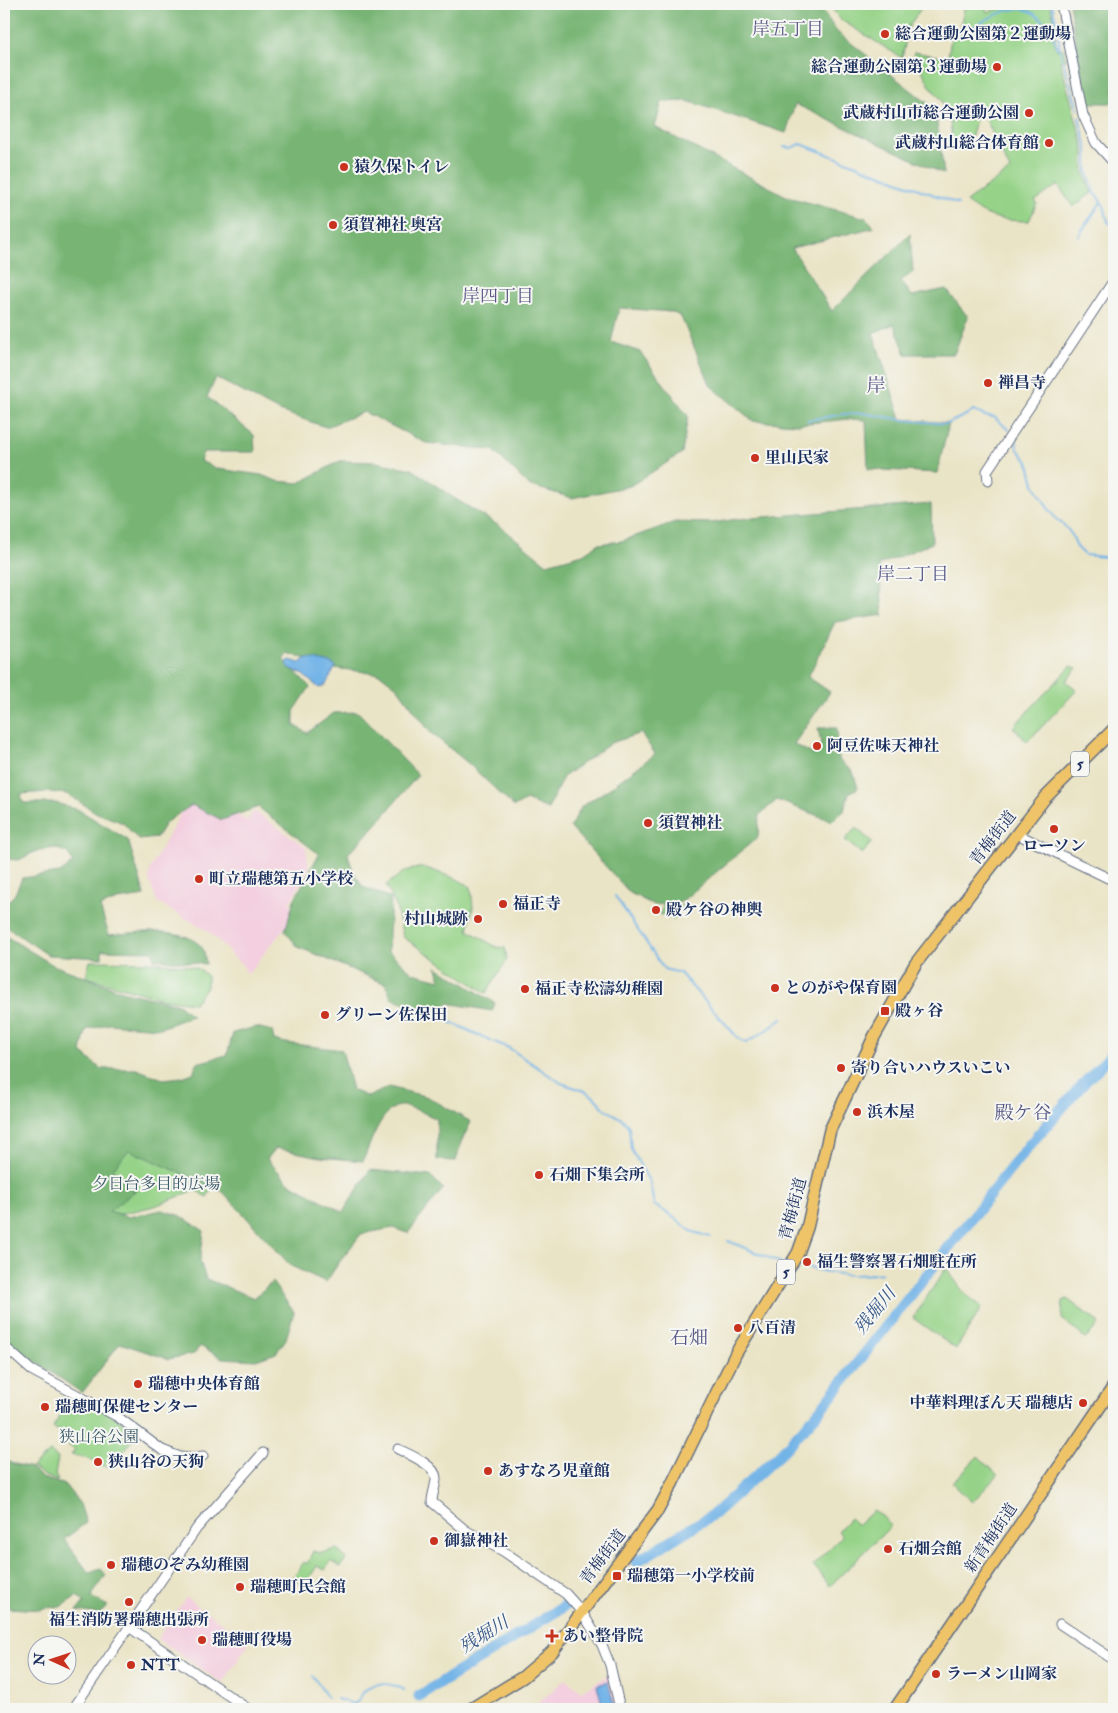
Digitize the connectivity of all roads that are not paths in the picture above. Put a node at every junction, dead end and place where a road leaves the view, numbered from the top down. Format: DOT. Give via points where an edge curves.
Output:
graph roads {
  1 [pos="1061,4"];
  2 [pos="1114,164"];
  3 [pos="1114,280"];
  4 [pos="988,481"];
  5 [pos="1114,729"];
  6 [pos="1017,834"];
  7 [pos="1114,880"];
  8 [pos="4,1346"];
  9 [pos="1114,1386"];
  10 [pos="398,1450"];
  11 [pos="263,1453"];
  12 [pos="203,1456"];
  13 [pos="582,1612"];
  14 [pos="1060,1624"];
  15 [pos="129,1627"];
  16 [pos="1114,1660"];
  17 [pos="73,1709"];
  18 [pos="248,1709"];
  19 [pos="470,1709"];
  20 [pos="620,1709"];
  21 [pos="894,1709"];
  1 -- 2 [label="street" via="1083,115 1096,143"];
  3 -- 4 [label="street" via="987,472"];
  5 -- 6 [label="main road, 青梅街道 / 5" via="1045,798"];
  6 -- 7 [label="street"];
  6 -- 13 [label="main road, 青梅街道 / 5" via="918,960 874,1037 828,1135 807,1228 795,1257 736,1353 663,1501"];
  8 -- 12 [label="street" via="31,1370 118,1416 162,1450 190,1458"];
  9 -- 21 [label="main road, 新青梅街道"];
  10 -- 13 [label="street" via="434,1471 436,1479 432,1502 446,1515 553,1584"];
  11 -- 15 [label="street" via="197,1528"];
  13 -- 19 [label="main road, 青梅街道 / 5" via="538,1665"];
  13 -- 20 [label="street" via="608,1658"];
  14 -- 16 [label="street"];
  15 -- 17 [label="street"];
  15 -- 18 [label="street"];
}
